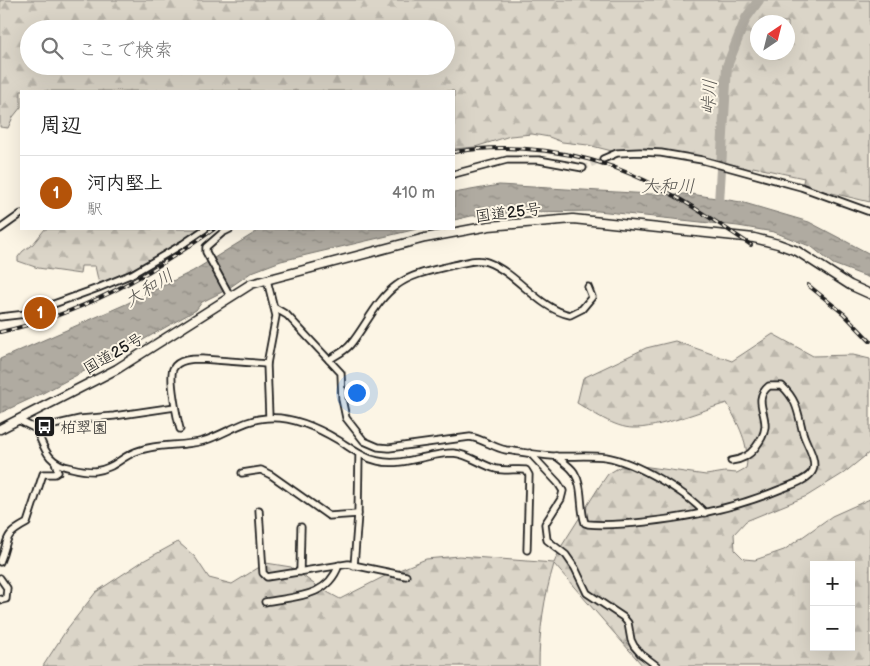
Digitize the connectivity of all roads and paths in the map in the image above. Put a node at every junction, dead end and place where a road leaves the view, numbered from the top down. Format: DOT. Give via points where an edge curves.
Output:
graph roads {
  1 [pos="603,159"];
  2 [pos="583,168"];
  3 [pos="455,174"];
  4 [pos="870,212"];
  5 [pos="20,215"];
  6 [pos="0,229"];
  7 [pos="204,230"];
  8 [pos="228,230"];
  9 [pos="267,280"];
  10 [pos="588,288"];
  11 [pos="870,294"];
  12 [pos="230,296"];
  13 [pos="275,308"];
  14 [pos="0,317"];
  15 [pos="329,360"];
  16 [pos="267,364"];
  17 [pos="175,407"];
  18 [pos="269,417"];
  19 [pos="18,420"];
  20 [pos="0,429"];
  21 [pos="36,429"];
  22 [pos="180,429"];
  23 [pos="530,453"];
  24 [pos="359,454"];
  25 [pos="556,456"];
  26 [pos="731,461"];
  27 [pos="55,462"];
  28 [pos="242,473"];
  29 [pos="260,510"];
  30 [pos="705,513"];
  31 [pos="358,514"];
  32 [pos="301,527"];
  33 [pos="527,550"];
  34 [pos="0,562"];
  35 [pos="339,565"];
  36 [pos="354,566"];
  37 [pos="300,572"];
  38 [pos="406,576"];
  39 [pos="0,578"];
  40 [pos="0,599"];
  41 [pos="265,602"];
  42 [pos="657,666"];
  1 -- 4 [label="street" via="617,153 640,152 702,160 794,185"];
  2 -- 3 [label="street" via="539,160 507,160"];
  5 -- 6 [label="street"];
  7 -- 14 [label="street" via="132,274 26,314"];
  8 -- 12 [label="street" via="208,244 206,252"];
  9 -- 11 [label="highway, 国道25号" via="425,238 489,226 573,219 726,234 778,244 797,251"];
  9 -- 12 [label="highway, 国道25号" via="251,284"];
  9 -- 13 [label="street"];
  10 -- 15 [label="street" via="592,297 582,309 570,315 557,311 487,261 437,269 410,277 386,294 350,345"];
  12 -- 19 [label="highway, 国道25号" via="117,369"];
  13 -- 15 [label="street" via="287,315"];
  13 -- 16 [label="street"];
  15 -- 23 [label="street" via="342,374 346,418 364,441 389,448 470,436 503,450"];
  16 -- 17 [label="street" via="202,359 180,362 172,374"];
  16 -- 18 [label="street"];
  17 -- 21 [label="street" via="80,419"];
  17 -- 22 [label="street"];
  18 -- 24 [label="street" via="323,431"];
  18 -- 27 [label="street" via="201,442 137,451 107,469 82,470"];
  19 -- 20 [label="highway, 国道25号"];
  19 -- 21 [label="street"];
  21 -- 27 [label="street"];
  23 -- 25 [label="street"];
  23 -- 42 [label="street" via="563,491 545,524 547,540 566,555 587,594 628,623 634,646"];
  24 -- 31 [label="street"];
  24 -- 33 [label="street" via="379,462 440,453 457,454 497,469 526,470 529,475"];
  25 -- 30 [label="street" via="605,457 622,462 673,486"];
  25 -- 30 [label="street" via="571,468 578,481 584,523 619,525"];
  26 -- 30 [label="street" via="751,453 763,437 765,423 761,396 769,386 782,386 792,395 814,461 813,470 797,483 753,501"];
  27 -- 34 [label="street" via="58,472 43,474 27,523 10,534"];
  28 -- 31 [label="street" via="261,470 328,516"];
  29 -- 37 [label="street" via="263,573 267,577"];
  31 -- 36 [label="street"];
  32 -- 37 [label="street"];
  35 -- 36 [label="street"];
  35 -- 37 [label="street"];
  35 -- 41 [label="street" via="335,576 320,590"];
  36 -- 38 [label="street"];
  39 -- 40 [label="street" via="7,593 6,599"];
}
